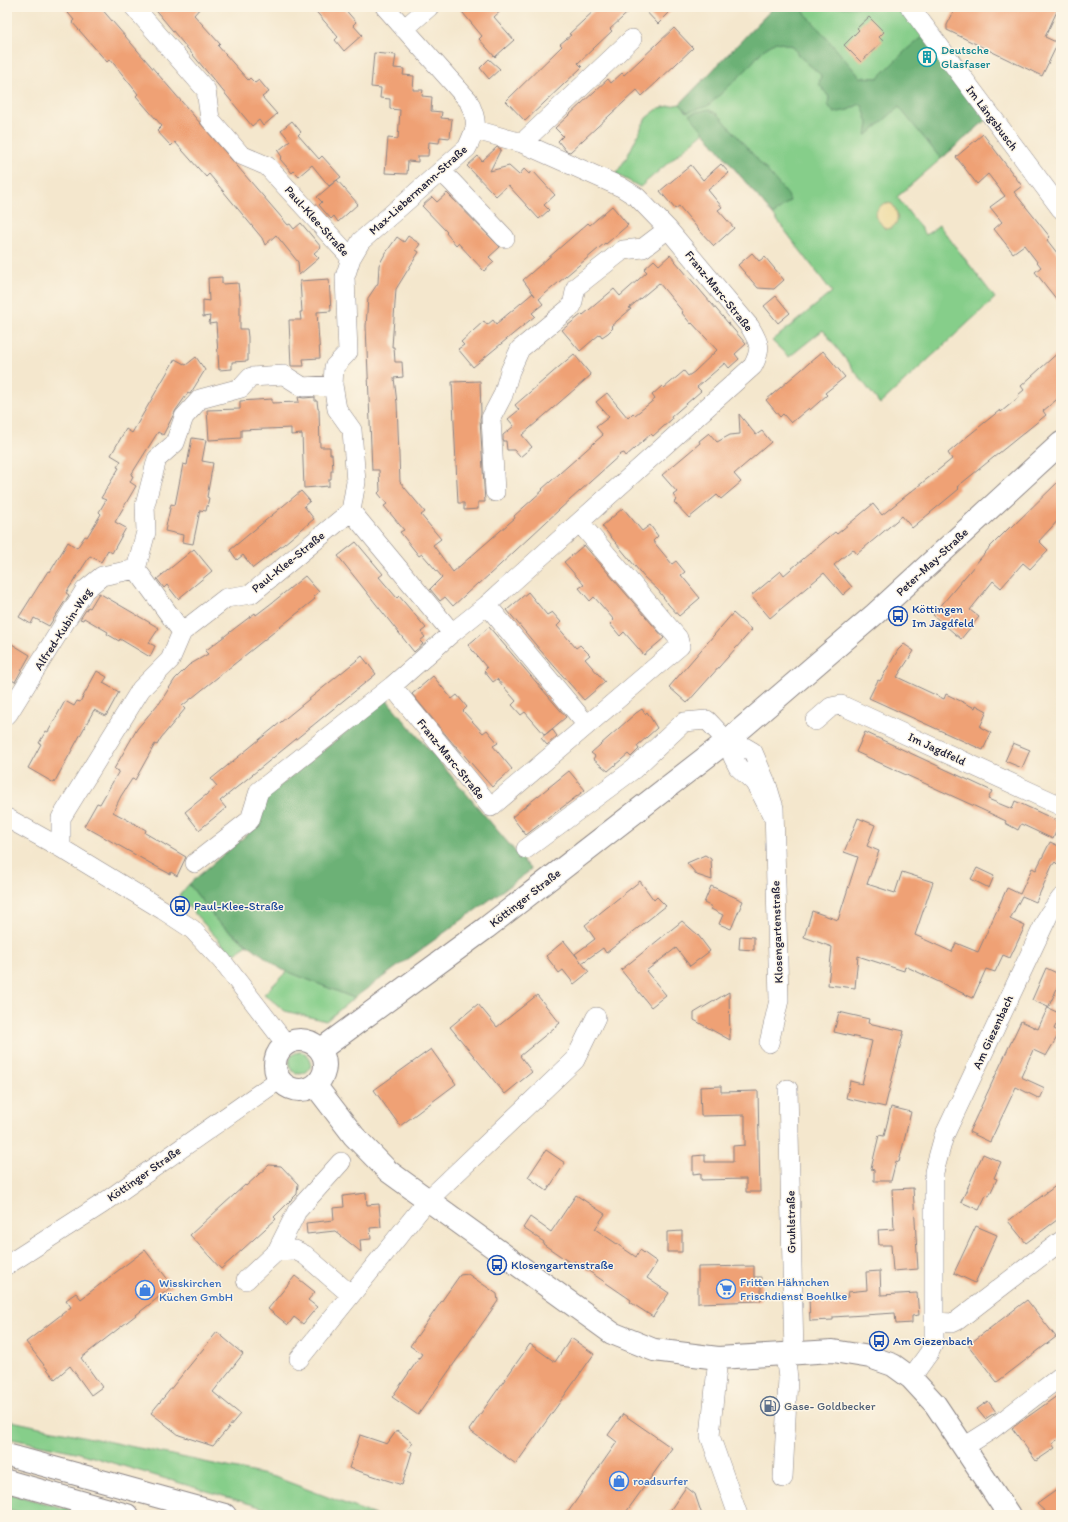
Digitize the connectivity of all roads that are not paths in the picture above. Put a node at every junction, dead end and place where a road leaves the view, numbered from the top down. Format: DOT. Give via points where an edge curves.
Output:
graph roads {
  1 [pos="134,7"];
  2 [pos="385,7"];
  3 [pos="429,7"];
  4 [pos="910,7"];
  5 [pos="404,29"];
  6 [pos="632,39"];
  7 [pos="476,130"];
  8 [pos="522,143"];
  9 [pos="440,172"];
  10 [pos="1061,210"];
  11 [pos="668,228"];
  12 [pos="505,238"];
  13 [pos="351,258"];
  14 [pos="333,385"];
  15 [pos="1061,443"];
  16 [pos="495,492"];
  17 [pos="351,511"];
  18 [pos="580,523"];
  19 [pos="136,569"];
  20 [pos="487,605"];
  21 [pos="182,632"];
  22 [pos="452,633"];
  23 [pos="392,686"];
  24 [pos="8,714"];
  25 [pos="815,721"];
  26 [pos="587,725"];
  27 [pos="727,741"];
  28 [pos="1061,806"];
  29 [pos="7,818"];
  30 [pos="61,848"];
  31 [pos="526,849"];
  32 [pos="195,863"];
  33 [pos="1061,898"];
  34 [pos="596,1017"];
  35 [pos="769,1043"];
  36 [pos="286,1044"];
  37 [pos="320,1050"];
  38 [pos="280,1080"];
  39 [pos="315,1085"];
  40 [pos="788,1089"];
  41 [pos="341,1162"];
  42 [pos="427,1201"];
  43 [pos="1061,1241"];
  44 [pos="277,1251"];
  45 [pos="7,1265"];
  46 [pos="246,1280"];
  47 [pos="351,1295"];
  48 [pos="935,1322"];
  49 [pos="790,1355"];
  50 [pos="718,1358"];
  51 [pos="299,1359"];
  52 [pos="1061,1376"];
  53 [pos="910,1378"];
  54 [pos="964,1447"];
  55 [pos="7,1455"];
  56 [pos="783,1478"];
  57 [pos="7,1481"];
  58 [pos="127,1515"];
  59 [pos="225,1515"];
  60 [pos="738,1515"];
  61 [pos="1009,1515"];
  1 -- 13 [label="street, Paul-Klee-Straße" via="206,90 210,119 241,155 267,166"];
  2 -- 5 [label="street"];
  3 -- 5 [label="street"];
  4 -- 10 [label="street, Im Längsbusch"];
  5 -- 7 [label="street" via="468,100 476,115"];
  6 -- 8 [label="street"];
  7 -- 8 [label="street, Franz-Marc-Straße"];
  7 -- 9 [label="street, Max-Liebermann-Straße" via="467,148"];
  8 -- 11 [label="street, Franz-Marc-Straße" via="621,187 637,197"];
  9 -- 12 [label="street"];
  9 -- 13 [label="street, Max-Liebermann-Straße" via="362,241"];
  11 -- 16 [label="street" via="643,248 623,250 576,287 572,306 520,349 503,395 491,418"];
  11 -- 18 [label="street, Franz-Marc-Straße" via="750,327 757,340 759,353 753,366"];
  13 -- 14 [label="street, Paul-Klee-Straße" via="345,277 348,352 334,367"];
  14 -- 17 [label="street, Paul-Klee-Straße" via="337,409 352,430 356,482"];
  14 -- 19 [label="street" via="303,387 284,375 251,377 241,388 200,399 184,417 175,444 157,459 145,505 146,532"];
  15 -- 27 [label="main road, Peter-May-Straße" via="875,614"];
  17 -- 21 [label="street, Paul-Klee-Straße" via="251,594 226,598"];
  17 -- 22 [label="street"];
  18 -- 20 [label="street, Franz-Marc-Straße"];
  18 -- 26 [label="street, Franz-Marc-Straße" via="678,638 680,646"];
  19 -- 21 [label="street"];
  19 -- 24 [label="street, Alfred-Kubin-Weg" via="102,576 85,590"];
  20 -- 22 [label="street, Franz-Marc-Straße"];
  20 -- 26 [label="street"];
  21 -- 30 [label="street, Paul-Klee-Straße" via="170,660 141,689 61,818"];
  22 -- 23 [label="street, Franz-Marc-Straße"];
  23 -- 26 [label="street, Franz-Marc-Straße" via="491,807"];
  23 -- 32 [label="street, Franz-Marc-Straße" via="259,791 250,820"];
  25 -- 28 [label="street, Im Jagdfeld" via="831,707 842,706"];
  27 -- 31 [label="street" via="707,720 684,722 634,769"];
  27 -- 35 [label="street, Klosengartenstraße" via="753,752 774,808 779,1000"];
  27 -- 37 [label="main road, Köttinger Straße" via="486,928"];
  29 -- 30 [label="street"];
  30 -- 36 [label="street" via="192,929 222,961"];
  33 -- 48 [label="street, Am Giezenbach" via="1049,914 944,1136 934,1172"];
  34 -- 42 [label="street" via="575,1060"];
  36 -- 37 [label="main road" via="304,1040 313,1043"];
  36 -- 38 [label="main road" via="275,1060 275,1070"];
  37 -- 39 [label="main road" via="325,1059 325,1068 322,1078"];
  38 -- 39 [label="main road" via="296,1090"];
  38 -- 45 [label="street, Köttinger Straße" via="102,1204"];
  39 -- 42 [label="main road" via="354,1136 388,1171"];
  40 -- 49 [label="street, Gruhlstraße"];
  41 -- 44 [label="street" via="297,1211"];
  42 -- 47 [label="street"];
  42 -- 50 [label="main road" via="612,1333 654,1350"];
  43 -- 48 [label="street" via="958,1320 952,1323"];
  44 -- 46 [label="street"];
  44 -- 47 [label="street" via="295,1250 305,1255"];
  47 -- 51 [label="street"];
  48 -- 53 [label="street, Am Giezenbach" via="934,1342"];
  49 -- 50 [label="main road"];
  49 -- 53 [label="main road" via="833,1351 870,1357 893,1365"];
  49 -- 56 [label="street, Gruhlstraße"];
  50 -- 60 [label="street" via="710,1436"];
  52 -- 54 [label="street" via="991,1430"];
  53 -- 54 [label="main road" via="935,1404"];
  54 -- 61 [label="main road"];
  55 -- 59 [label="main road"];
  57 -- 58 [label="main road"];
}
